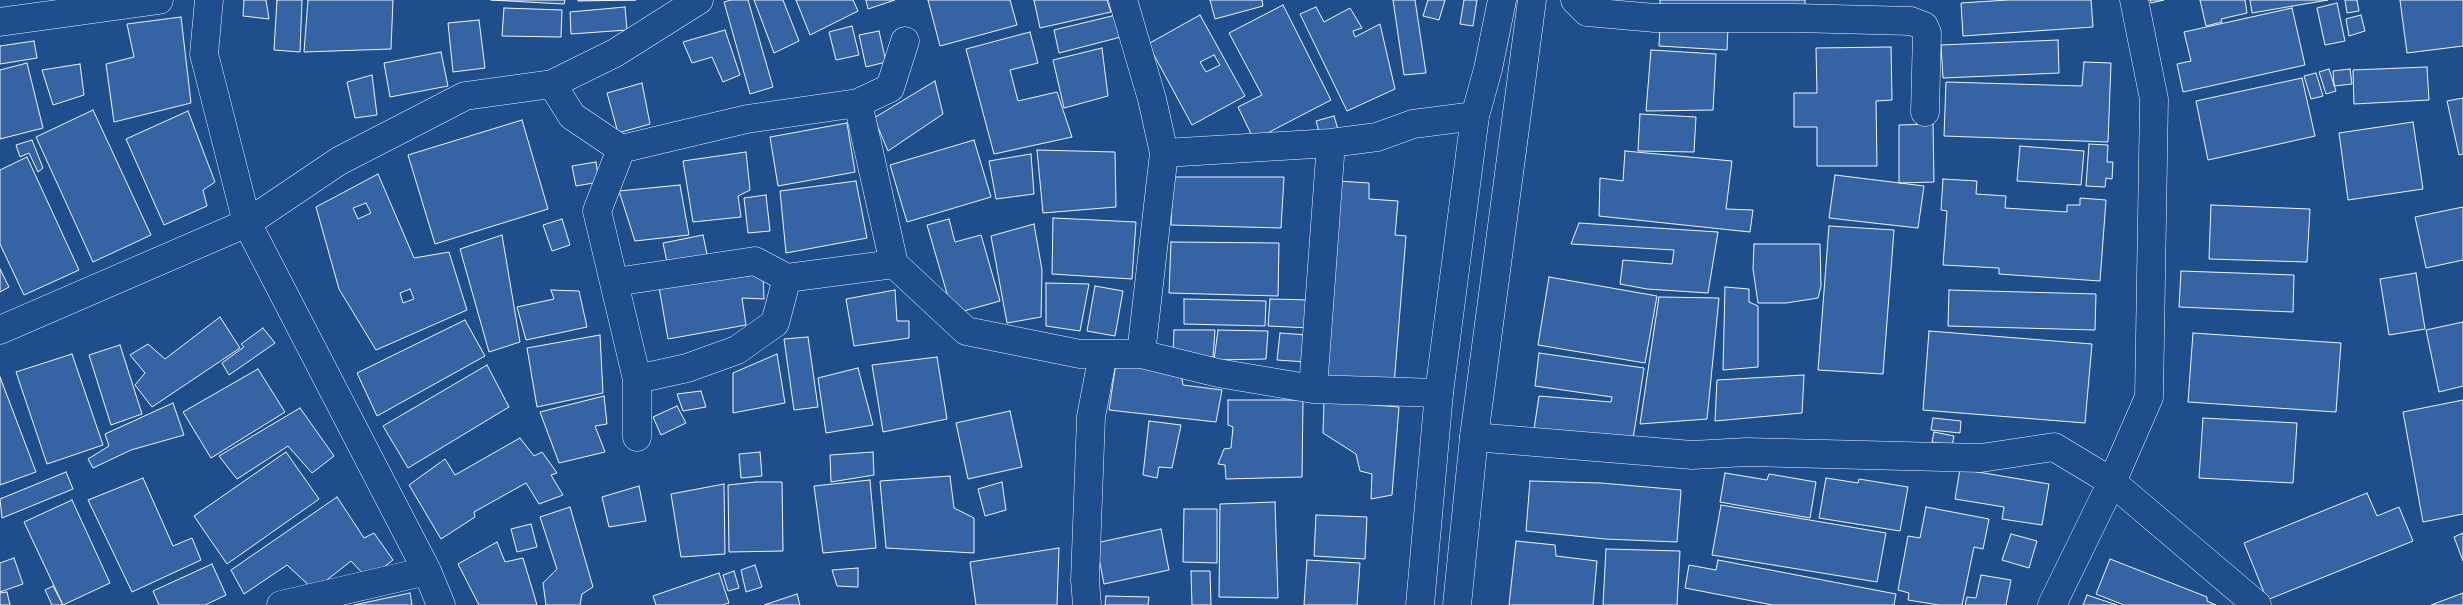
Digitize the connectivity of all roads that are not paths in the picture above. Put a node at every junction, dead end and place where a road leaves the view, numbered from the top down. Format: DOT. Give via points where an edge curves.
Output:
graph roads {
  1 [pos="159,0"];
  2 [pos="209,0"];
  3 [pos="699,0"];
  4 [pos="1123,0"];
  5 [pos="1502,0"];
  6 [pos="1575,0"];
  7 [pos="2134,0"];
  8 [pos="1533,2"];
  9 [pos="0,22"];
  10 [pos="905,41"];
  11 [pos="552,84"];
  12 [pos="858,103"];
  13 [pos="1925,112"];
  14 [pos="1475,116"];
  15 [pos="1331,143"];
  16 [pos="621,149"];
  17 [pos="1164,153"];
  18 [pos="247,222"];
  19 [pos="894,264"];
  20 [pos="787,278"];
  21 [pos="615,282"];
  22 [pos="0,330"];
  23 [pos="1104,354"];
  24 [pos="1141,354"];
  25 [pos="637,379"];
  26 [pos="1313,389"];
  27 [pos="1439,393"];
  28 [pos="637,437"];
  29 [pos="1474,437"];
  30 [pos="2112,482"];
  31 [pos="426,571"];
  32 [pos="281,605"];
  33 [pos="441,605"];
  34 [pos="1087,605"];
  35 [pos="1420,605"];
  36 [pos="1457,605"];
  37 [pos="2052,605"];
  38 [pos="2257,605"];
  1 -- 9 [label="street"];
  2 -- 18 [label="street" via="204,54"];
  3 -- 11 [label="street" via="615,53"];
  4 -- 17 [label="street"];
  5 -- 14 [label="street"];
  6 -- 13 [label="street" via="1587,12 1655,18 1911,21 1924,26 1927,33"];
  7 -- 30 [label="street" via="2154,99 2149,397"];
  8 -- 29 [label="street"];
  10 -- 12 [label="street" via="890,88"];
  11 -- 16 [label="street" via="572,116"];
  11 -- 18 [label="street" via="465,96 339,161"];
  12 -- 16 [label="street" via="747,118"];
  12 -- 19 [label="street"];
  14 -- 15 [label="street" via="1413,124 1377,137"];
  14 -- 27 [label="street"];
  15 -- 17 [label="street"];
  15 -- 26 [label="street"];
  16 -- 21 [label="street" via="597,212"];
  17 -- 24 [label="street"];
  18 -- 22 [label="street"];
  18 -- 31 [label="street"];
  19 -- 20 [label="street"];
  19 -- 23 [label="street" via="966,331 1080,354"];
  20 -- 21 [label="street" via="756,261"];
  20 -- 25 [label="street" via="775,323 737,350 687,368"];
  21 -- 25 [label="street"];
  23 -- 24 [label="street"];
  23 -- 34 [label="street" via="1091,417 1085,580"];
  24 -- 26 [label="street" via="1218,374"];
  25 -- 28 [label="street"];
  26 -- 27 [label="street"];
  27 -- 35 [label="street"];
  29 -- 30 [label="street" via="1692,455 1747,452 1981,458 2054,447"];
  29 -- 36 [label="street"];
  30 -- 37 [label="street"];
  30 -- 38 [label="street"];
  31 -- 32 [label="street"];
  31 -- 33 [label="street"];
}
